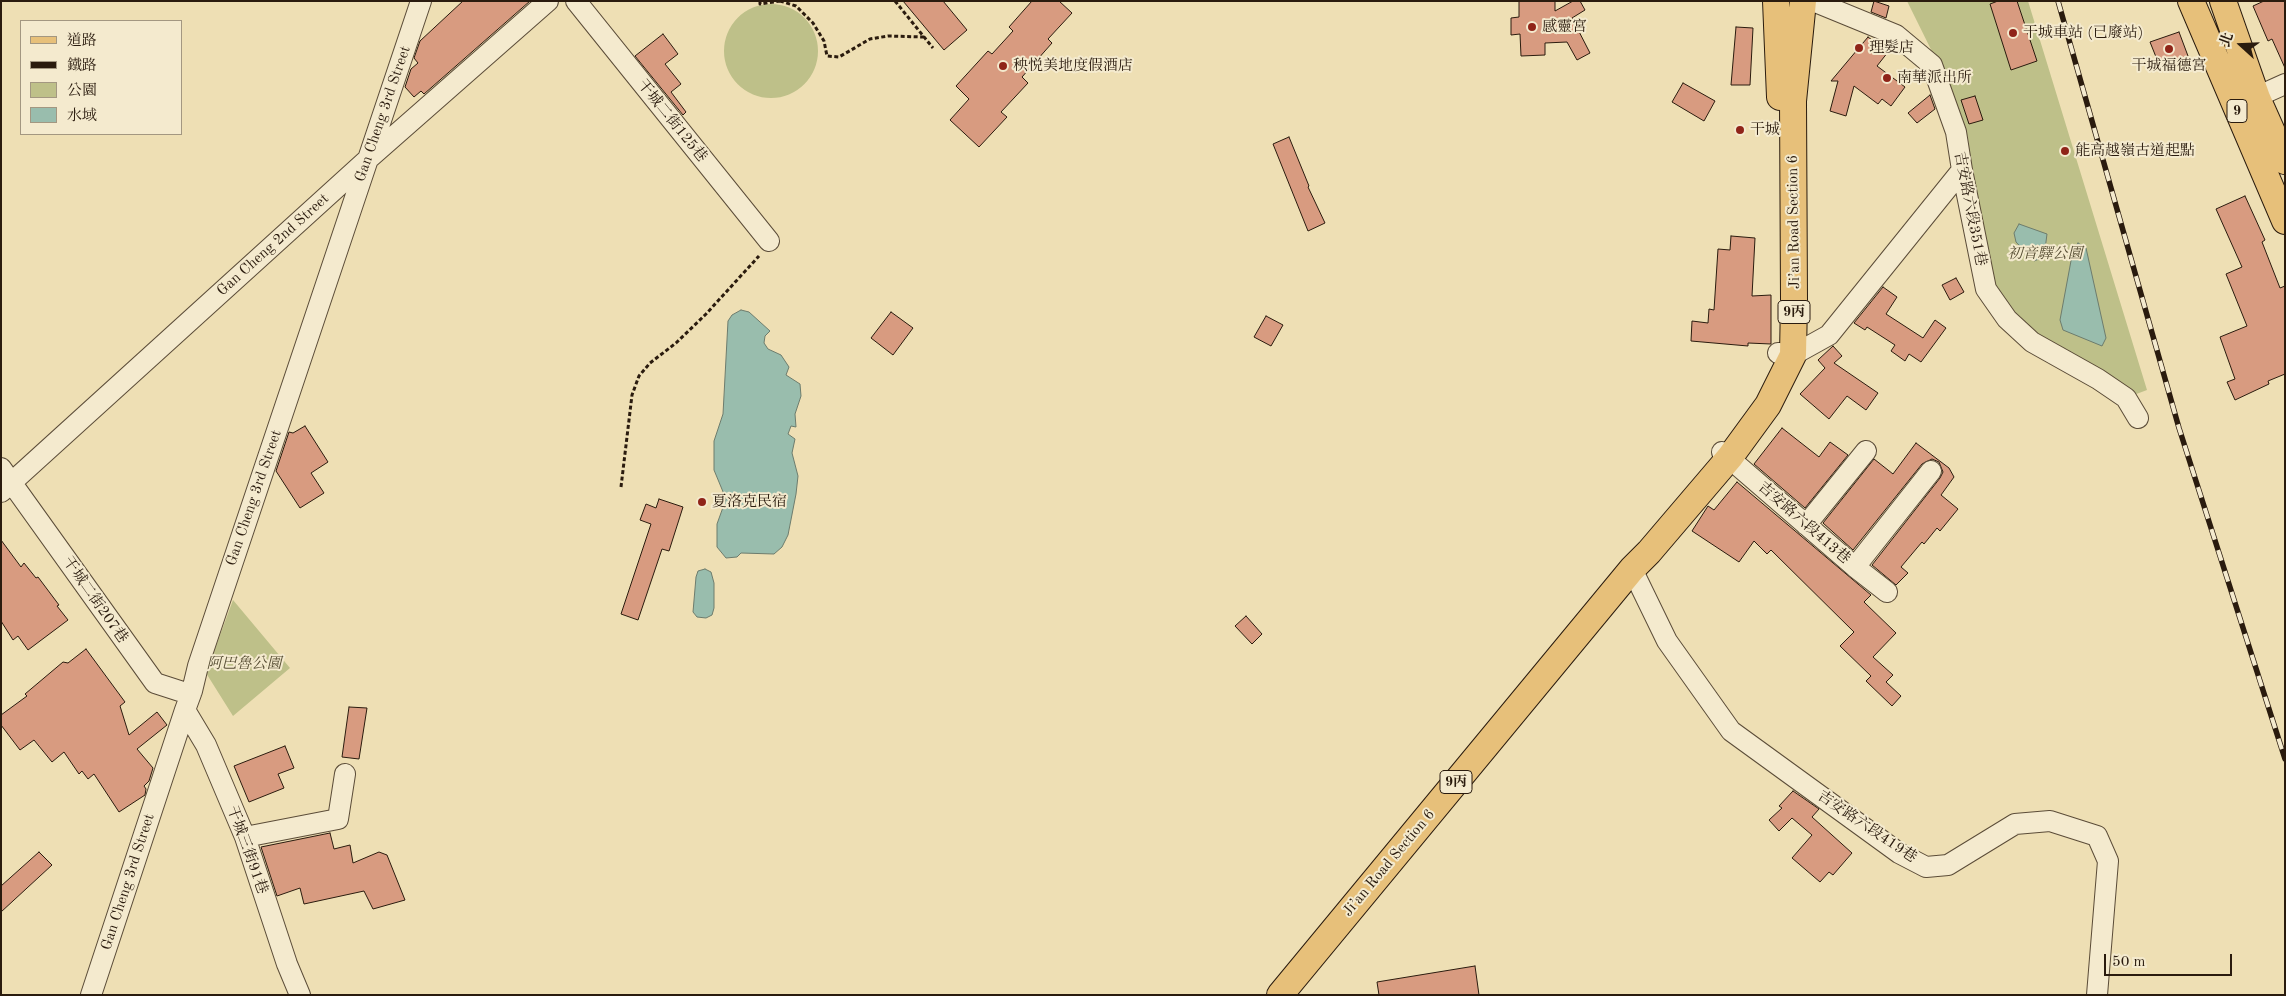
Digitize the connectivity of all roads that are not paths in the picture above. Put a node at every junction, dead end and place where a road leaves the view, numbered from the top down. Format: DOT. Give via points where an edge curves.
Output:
graph roads {
  1 [pos="421,1"];
  2 [pos="548,1"];
  3 [pos="576,1"];
  4 [pos="1776,1"];
  5 [pos="1803,1"];
  6 [pos="1813,1"];
  7 [pos="2191,1"];
  8 [pos="2223,1"];
  9 [pos="2285,84"];
  10 [pos="2246,102"];
  11 [pos="367,160"];
  12 [pos="2285,161"];
  13 [pos="1962,170"];
  14 [pos="2285,221"];
  15 [pos="769,241"];
  16 [pos="1785,354"];
  17 [pos="2138,418"];
  18 [pos="1866,451"];
  19 [pos="1726,454"];
  20 [pos="1931,471"];
  21 [pos="5,481"];
  22 [pos="1806,525"];
  23 [pos="1855,567"];
  24 [pos="1632,569"];
  25 [pos="1887,592"];
  26 [pos="189,701"];
  27 [pos="345,774"];
  28 [pos="245,837"];
  29 [pos="91,995"];
  30 [pos="300,995"];
  31 [pos="1280,995"];
  32 [pos="2097,995"];
  1 -- 11 [label="street, Gan Cheng 3rd Street"];
  2 -- 11 [label="street, Gan Cheng 2nd Street"];
  3 -- 15 [label="street, 干城二街125巷"];
  4 -- 16 [label="main road, Ji’an Road Section 6 / 9丙"];
  5 -- 16 [label="main road, Ji’an Road Section 6 / 9丙" via="1793,101 1794,300"];
  6 -- 13 [label="street, 吉安路六段351巷" via="1896,35 1932,65 1956,132"];
  7 -- 10 [label="main road, 9"];
  8 -- 10 [label="main road, 9"];
  9 -- 10 [label="street"];
  10 -- 12 [label="main road, 9"];
  10 -- 14 [label="main road, 9"];
  11 -- 21 [label="street, Gan Cheng 2nd Street"];
  11 -- 26 [label="street, Gan Cheng 3rd Street"];
  13 -- 16 [label="street" via="1830,335"];
  13 -- 17 [label="street, 吉安路六段351巷" via="1986,289 2007,319 2032,342 2126,398"];
  16 -- 19 [label="main road, Ji’an Road Section 6 / 9丙" via="1768,405"];
  18 -- 22 [label="street"];
  19 -- 22 [label="street, 吉安路六段413巷"];
  19 -- 24 [label="main road, Ji’an Road Section 6 / 9丙"];
  20 -- 23 [label="street"];
  21 -- 26 [label="street, 干城二街207巷" via="155,683 189,694"];
  22 -- 23 [label="street, 吉安路六段413巷"];
  23 -- 25 [label="street, 吉安路六段413巷"];
  24 -- 31 [label="main road, Ji’an Road Section 6 / 9丙"];
  24 -- 32 [label="street, 吉安路六段419巷" via="1667,640 1732,731 1899,853 1926,867 1948,864 2015,824 2050,821 2097,836 2108,861"];
  26 -- 28 [label="street, 干城三街91巷"];
  26 -- 29 [label="street, Gan Cheng 3rd Street"];
  27 -- 28 [label="street" via="338,819"];
  28 -- 30 [label="street, 干城三街91巷"];
}
